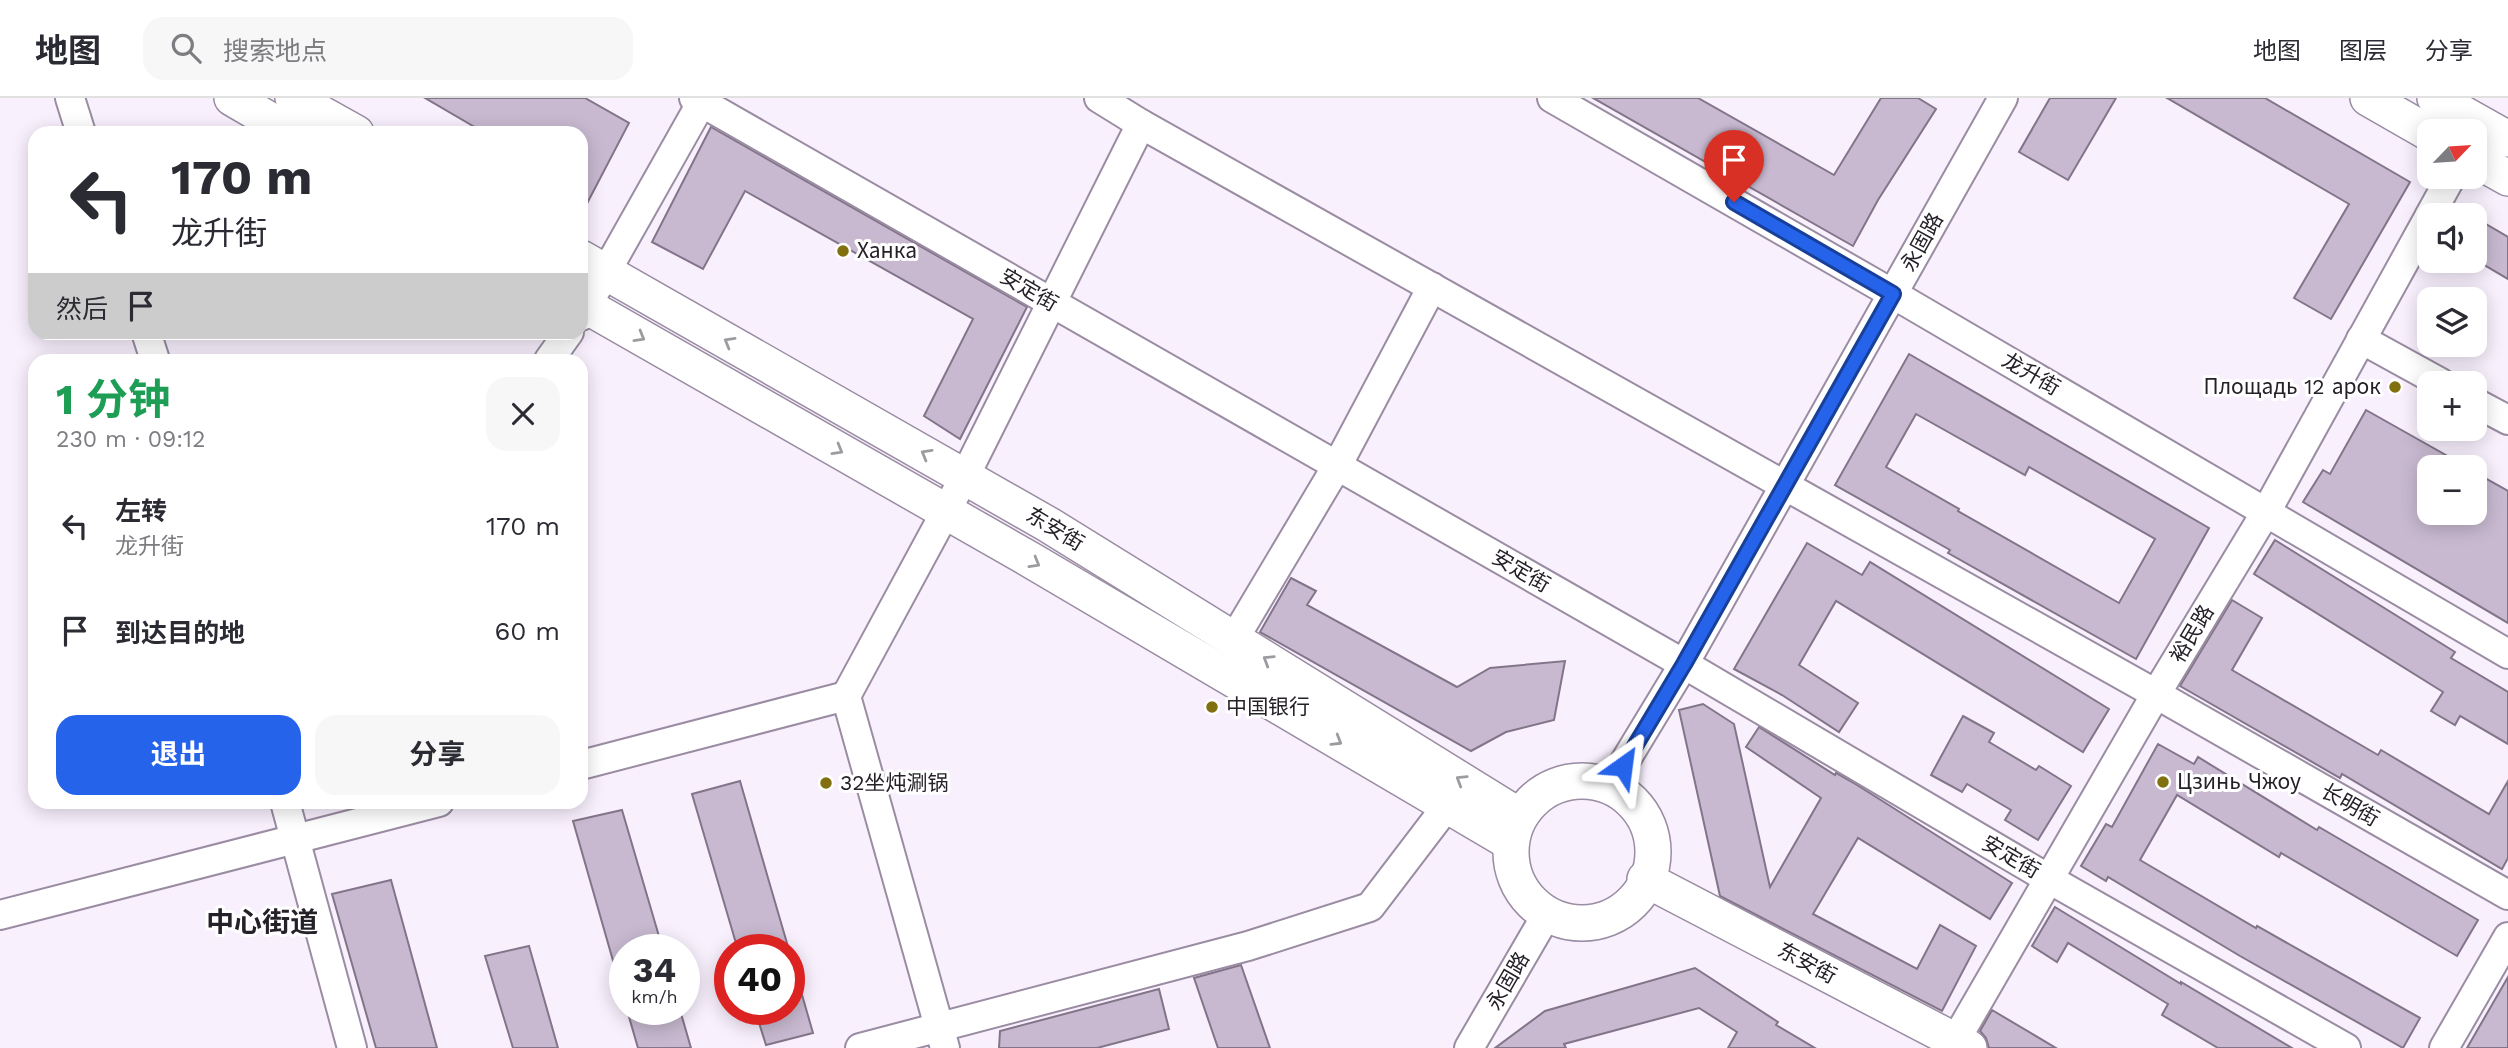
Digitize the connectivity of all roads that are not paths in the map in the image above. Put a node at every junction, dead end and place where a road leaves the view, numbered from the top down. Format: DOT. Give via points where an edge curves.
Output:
graph roads {
  1 [pos="70,98"];
  2 [pos="232,98"];
  3 [pos="293,98"];
  4 [pos="1099,98"];
  5 [pos="1552,98"];
  6 [pos="2003,98"];
  7 [pos="2368,98"];
  8 [pos="2435,98"];
  9 [pos="700,99"];
  10 [pos="1142,124"];
  11 [pos="79,126"];
  12 [pos="280,126"];
  13 [pos="343,126"];
  14 [pos="2417,126"];
  15 [pos="2508,139"];
  16 [pos="2487,166"];
  17 [pos="2508,178"];
  18 [pos="2417,238"];
  19 [pos="594,265"];
  20 [pos="588,286"];
  21 [pos="1432,287"];
  22 [pos="1893,294"];
  23 [pos="1052,303"];
  24 [pos="588,319"];
  25 [pos="2361,340"];
  26 [pos="2419,371"];
  27 [pos="2487,409"];
  28 [pos="2508,420"];
  29 [pos="1336,466"];
  30 [pos="965,477"];
  31 [pos="1785,486"];
  32 [pos="946,512"];
  33 [pos="2266,512"];
  34 [pos="1234,639"];
  35 [pos="2508,654"];
  36 [pos="1684,664"];
  37 [pos="2156,694"];
  38 [pos="846,696"];
  39 [pos="588,763"];
  40 [pos="1610,786"];
  41 [pos="1447,806"];
  42 [pos="287,809"];
  43 [pos="412,809"];
  44 [pos="1515,830"];
  45 [pos="295,839"];
  46 [pos="2049,879"];
  47 [pos="1641,890"];
  48 [pos="2508,895"];
  49 [pos="1547,914"];
  50 [pos="0,915"];
  51 [pos="2508,937"];
  52 [pos="942,1037"];
  53 [pos="1951,1046"];
  54 [pos="352,1048"];
  55 [pos="859,1048"];
  56 [pos="1469,1048"];
  57 [pos="2346,1048"];
  58 [pos="2444,1048"];
  1 -- 11 [label="street"];
  2 -- 12 [label="main road"];
  3 -- 13 [label="main road"];
  4 -- 10 [label="street, 长明街"];
  5 -- 22 [label="street, 龙升街"];
  6 -- 22 [label="street, 永固路"];
  7 -- 14 [label="main road"];
  8 -- 15 [label="main road"];
  9 -- 19 [label="street"];
  9 -- 23 [label="street, 安定街"];
  10 -- 21 [label="street, 长明街"];
  10 -- 23 [label="street"];
  16 -- 17 [label="main road"];
  18 -- 25 [label="street, 裕民路"];
  19 -- 20 [label="street"];
  30 -- 19 [label="main road, 东安街, one-way"];
  21 -- 29 [label="street"];
  21 -- 31 [label="street, 长明街"];
  22 -- 31 [label="street, 永固路"];
  22 -- 33 [label="street, 龙升街"];
  23 -- 29 [label="street, 安定街"];
  23 -- 30 [label="street"];
  24 -- 32 [label="main road, 东安街, one-way"];
  25 -- 26 [label="street"];
  25 -- 33 [label="street, 裕民路"];
  27 -- 28 [label="street"];
  29 -- 34 [label="street"];
  29 -- 36 [label="street, 安定街"];
  30 -- 32 [label="street"];
  30 -- 34 [label="main road, 东安街"];
  31 -- 36 [label="street, 永固路"];
  31 -- 37 [label="street, 长明街"];
  32 -- 38 [label="street"];
  32 -- 41 [label="main road, 东安街, one-way"];
  33 -- 35 [label="street, 龙升街"];
  33 -- 37 [label="street, 裕民路"];
  44 -- 34 [label="main road, 东安街, one-way"];
  36 -- 40 [label="street, 永固路"];
  36 -- 46 [label="street, 安定街"];
  37 -- 46 [label="street, 裕民路"];
  37 -- 48 [label="street, 长明街"];
  38 -- 39 [label="street"];
  38 -- 52 [label="street"];
  40 -- 44 [label="main road" via="1590,780 1562,782 1538,795"];
  40 -- 47 [label="main road" via="1639,807 1651,832 1654,860"];
  41 -- 44 [label="main road, 东安街"];
  41 -- 52 [label="street" via="1370,907"];
  42 -- 45 [label="street"];
  43 -- 45 [label="street"];
  44 -- 49 [label="main road" via="1513,871 1526,896"];
  45 -- 50 [label="street"];
  45 -- 54 [label="street"];
  46 -- 53 [label="street, 裕民路"];
  46 -- 57 [label="street, 安定街"];
  47 -- 49 [label="main road" via="1602,920 1574,923"];
  47 -- 53 [label="main road, 东安街"];
  49 -- 56 [label="street, 永固路"];
  51 -- 58 [label="street"];
  52 -- 55 [label="street"];
}
